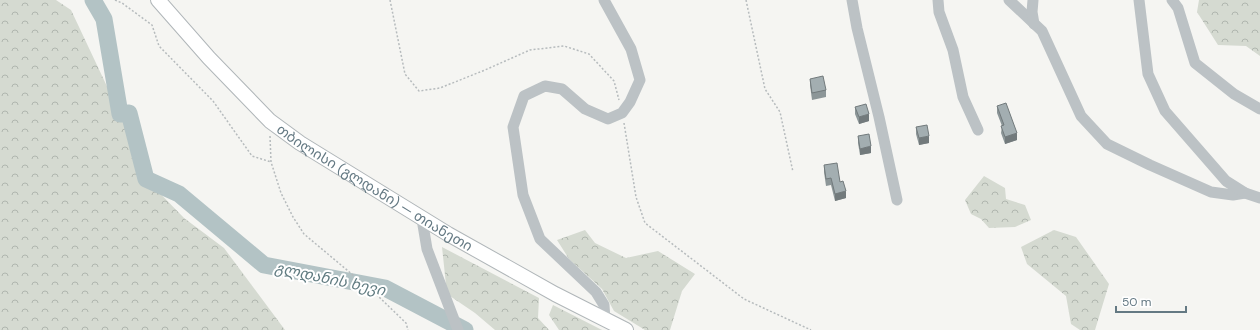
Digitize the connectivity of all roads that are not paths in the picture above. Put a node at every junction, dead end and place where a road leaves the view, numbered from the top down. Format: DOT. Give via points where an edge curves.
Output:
graph roads {
  1 [pos="158,0"];
  2 [pos="604,0"];
  3 [pos="852,0"];
  4 [pos="938,0"];
  5 [pos="1009,0"];
  6 [pos="1033,0"];
  7 [pos="1139,0"];
  8 [pos="1172,0"];
  9 [pos="1034,24"];
  10 [pos="1260,109"];
  11 [pos="978,130"];
  12 [pos="1245,192"];
  13 [pos="1260,198"];
  14 [pos="898,200"];
  15 [pos="422,219"];
  16 [pos="605,320"];
  17 [pos="458,330"];
  18 [pos="626,330"];
  1 -- 15 [label="main road, თბილისი (გლდანი) — თიანეთი" via="270,121 300,143"];
  2 -- 16 [label="street" via="631,49 640,80 630,102 622,113 608,120 586,109 562,89 545,86 524,96 514,127 523,195 540,239 596,292 604,304"];
  3 -- 14 [label="street"];
  4 -- 11 [label="street" via="939,12 954,50 963,97"];
  5 -- 9 [label="street"];
  6 -- 9 [label="street"];
  7 -- 12 [label="street" via="1148,74 1164,111 1226,181"];
  8 -- 10 [label="street" via="1178,8 1195,63 1234,94"];
  9 -- 12 [label="street" via="1042,32 1081,116 1107,144 1211,192 1233,195"];
  12 -- 13 [label="street"];
  15 -- 16 [label="main road, თბილისი (გლდანი) — თიანეთი"];
  15 -- 17 [label="street" via="427,249"];
  16 -- 18 [label="main road, თბილისი (გლდანი) — თიანეთი"];
}
